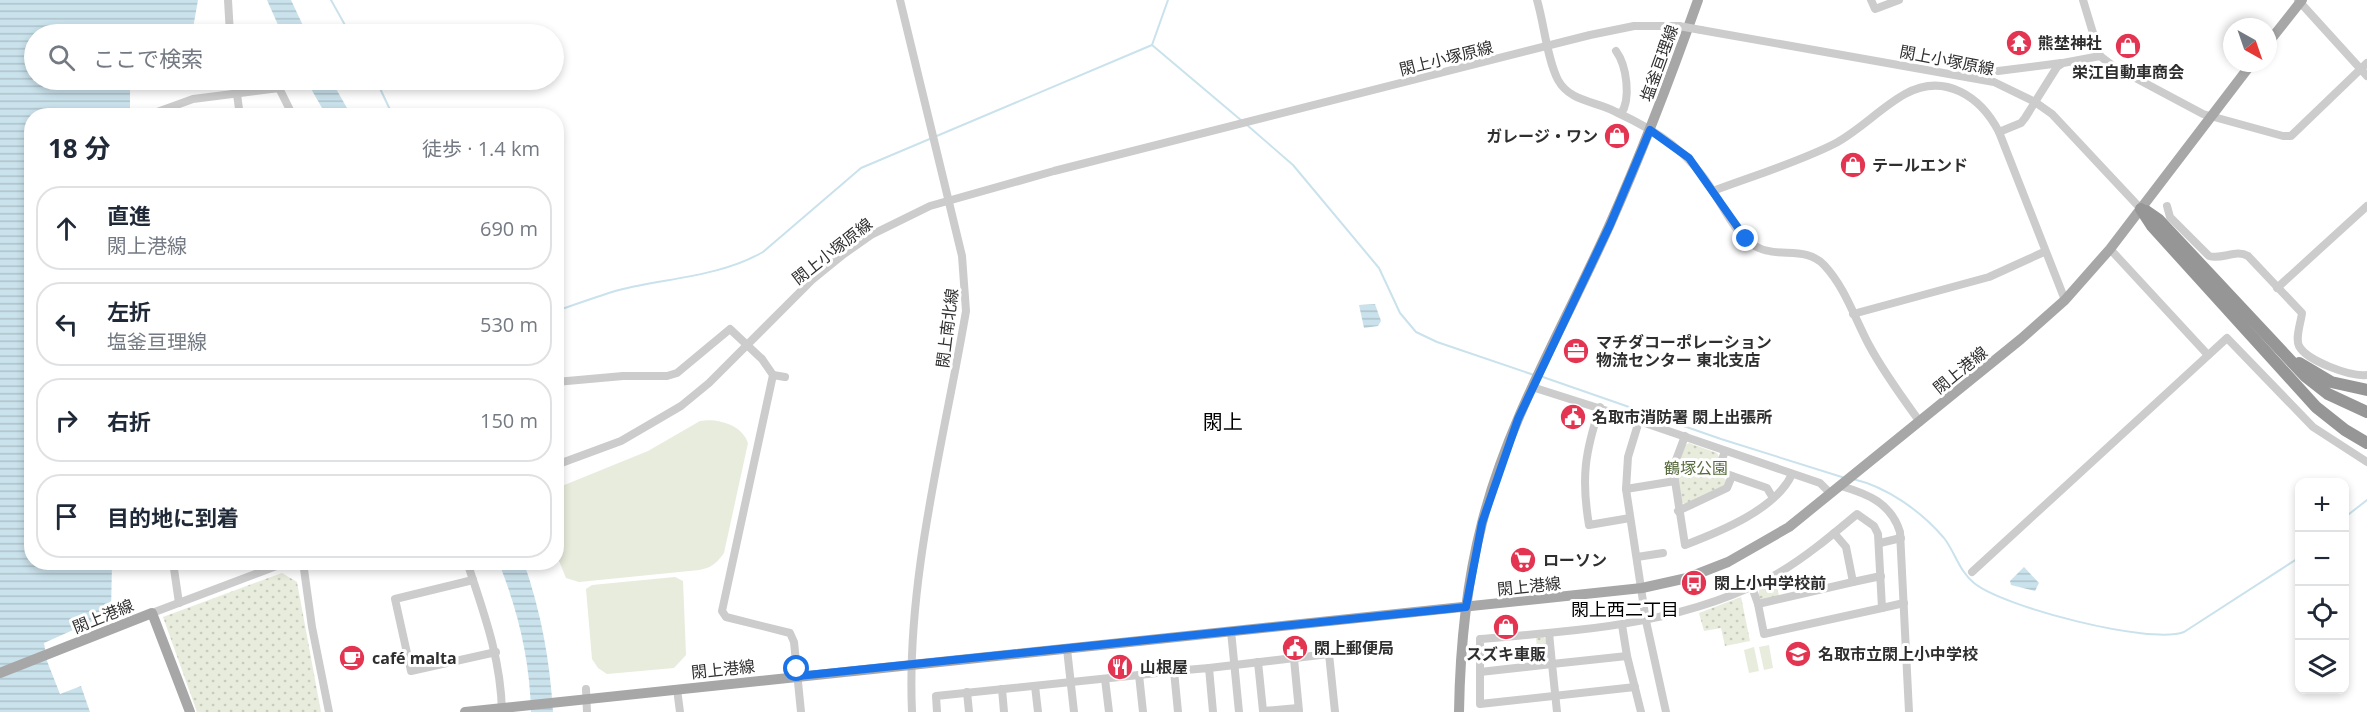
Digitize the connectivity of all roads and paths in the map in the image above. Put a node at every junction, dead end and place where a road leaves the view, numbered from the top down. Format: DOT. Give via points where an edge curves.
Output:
graph roads {
  1 [pos="228,0"];
  2 [pos="900,0"];
  3 [pos="1537,0"];
  4 [pos="1698,0"];
  5 [pos="1871,0"];
  6 [pos="1899,0"];
  7 [pos="2083,0"];
  8 [pos="2300,1"];
  9 [pos="229,24"];
  10 [pos="2277,31"];
  11 [pos="1549,46"];
  12 [pos="1616,51"];
  13 [pos="2100,56"];
  14 [pos="2063,63"];
  15 [pos="2364,66"];
  16 [pos="1998,71"];
  17 [pos="2245,72"];
  18 [pos="2367,76"];
  19 [pos="236,90"];
  20 [pos="265,90"];
  21 [pos="280,90"];
  22 [pos="237,94"];
  23 [pos="2035,102"];
  24 [pos="168,108"];
  25 [pos="239,108"];
  26 [pos="290,108"];
  27 [pos="1621,114"];
  28 [pos="2212,115"];
  29 [pos="1650,130"];
  30 [pos="1999,132"];
  31 [pos="1713,191"];
  32 [pos="948,200"];
  33 [pos="2167,206"];
  34 [pos="2367,206"];
  35 [pos="2141,209"];
  36 [pos="2110,249"];
  37 [pos="2044,252"];
  38 [pos="2277,288"];
  39 [pos="2065,300"];
  40 [pos="1853,314"];
  41 [pos="748,344"];
  42 [pos="2208,355"];
  43 [pos="2281,359"];
  44 [pos="772,375"];
  45 [pos="2367,375"];
  46 [pos="785,377"];
  47 [pos="1536,380"];
  48 [pos="564,381"];
  49 [pos="2367,390"];
  50 [pos="1600,407"];
  51 [pos="2367,412"];
  52 [pos="2367,419"];
  53 [pos="1639,421"];
  54 [pos="1920,422"];
  55 [pos="1685,436"];
  56 [pos="2367,443"];
  57 [pos="1725,451"];
  58 [pos="564,462"];
  59 [pos="2367,462"];
  60 [pos="1792,474"];
  61 [pos="1732,476"];
  62 [pos="1675,481"];
  63 [pos="1846,481"];
  64 [pos="1626,489"];
  65 [pos="1831,494"];
  66 [pos="1773,498"];
  67 [pos="1678,511"];
  68 [pos="1630,518"];
  69 [pos="1834,533"];
  70 [pos="1901,538"];
  71 [pos="1880,543"];
  72 [pos="1664,553"];
  73 [pos="1637,557"];
  74 [pos="174,570"];
  75 [pos="265,570"];
  76 [pos="304,570"];
  77 [pos="470,570"];
  78 [pos="1972,572"];
  79 [pos="1881,576"];
  80 [pos="473,580"];
  81 [pos="1853,582"];
  82 [pos="1752,587"];
  83 [pos="1641,588"];
  84 [pos="179,603"];
  85 [pos="1904,603"];
  86 [pos="1758,604"];
  87 [pos="1466,607"];
  88 [pos="1882,608"];
  89 [pos="152,613"];
  90 [pos="1647,621"];
  91 [pos="1622,625"];
  92 [pos="1231,631"];
  93 [pos="1549,633"];
  94 [pos="1067,649"];
  95 [pos="495,652"];
  96 [pos="1627,656"];
  97 [pos="1294,659"];
  98 [pos="1258,662"];
  99 [pos="911,663"];
  100 [pos="1552,664"];
  101 [pos="1234,665"];
  102 [pos="1209,668"];
  103 [pos="1174,671"];
  104 [pos="1480,672"];
  105 [pos="0,673"];
  106 [pos="1139,675"];
  107 [pos="798,676"];
  108 [pos="1105,679"];
  109 [pos="1071,682"];
  110 [pos="1035,686"];
  111 [pos="1635,687"];
  112 [pos="677,689"];
  113 [pos="1002,689"];
  114 [pos="967,692"];
  115 [pos="586,693"];
  116 [pos="1556,697"];
  117 [pos="1480,708"];
  118 [pos="502,710"];
  119 [pos="1299,710"];
  120 [pos="190,712"];
  121 [pos="329,712"];
  122 [pos="465,712"];
  123 [pos="586,712"];
  124 [pos="680,712"];
  125 [pos="801,712"];
  126 [pos="912,712"];
  127 [pos="937,712"];
  128 [pos="969,712"];
  129 [pos="1004,712"];
  130 [pos="1038,712"];
  131 [pos="1074,712"];
  132 [pos="1109,712"];
  133 [pos="1143,712"];
  134 [pos="1178,712"];
  135 [pos="1213,712"];
  136 [pos="1239,712"];
  137 [pos="1335,712"];
  138 [pos="1460,712"];
  139 [pos="1557,712"];
  140 [pos="1641,712"];
  141 [pos="1664,712"];
  142 [pos="1910,712"];
  1 -- 9 [label="street"];
  2 -- 32 [label="street, 閖上南北線"];
  3 -- 11 [label="street"];
  4 -- 29 [label="main road, 塩釜亘理線"];
  5 -- 6 [label="street" via="1875,9"];
  7 -- 13 [label="street"];
  8 -- 10 [label="main road"];
  8 -- 15 [label="street"];
  11 -- 23 [label="street, 閖上小塚原線, bridge" via="1634,26 1679,26 1976,76"];
  11 -- 27 [label="street" via="1557,79 1564,89 1583,101"];
  11 -- 32 [label="street, 閖上小塚原線"];
  12 -- 27 [label="street" via="1628,99"];
  13 -- 14 [label="street"];
  13 -- 28 [label="street" via="2194,110"];
  14 -- 16 [label="street"];
  14 -- 23 [label="street"];
  15 -- 18 [label="street"];
  15 -- 28 [label="street" via="2291,136"];
  17 -- 28 [label="main road, 閖上港線"];
  19 -- 22 [label="street"];
  20 -- 22 [label="street"];
  21 -- 26 [label="street"];
  22 -- 24 [label="street" via="193,99"];
  22 -- 25 [label="street"];
  23 -- 30 [label="street" via="2020,123"];
  23 -- 35 [label="street, 閖上小塚原線" via="2067,129"];
  27 -- 29 [label="street"];
  28 -- 35 [label="main road, 閖上港線"];
  29 -- 31 [label="street" via="1689,158"];
  29 -- 47 [label="main road, 塩釜亘理線" via="1610,225"];
  30 -- 31 [label="street" via="1984,108 1962,91 1936,85 1919,88 1834,144"];
  30 -- 37 [label="street"];
  31 -- 40 [label="street" via="1753,245 1802,254 1822,263 1836,280"];
  32 -- 41 [label="street, 閖上小塚原線" via="901,218 871,235 812,280"];
  32 -- 99 [label="street, 閖上南北線" via="966,283 966,311 918,578"];
  33 -- 38 [label="street" via="2170,217 2204,253 2214,258 2243,253"];
  34 -- 38 [label="street"];
  35 -- 36 [label="main road, 閖上港線"];
  35 -- 43 [label="highway"];
  36 -- 39 [label="main road, 閖上港線"];
  36 -- 42 [label="street"];
  37 -- 39 [label="street"];
  37 -- 40 [label="street" via="1989,277"];
  38 -- 45 [label="street" via="2302,313 2298,340 2303,351 2339,372"];
  39 -- 54 [label="main road, 閖上港線"];
  40 -- 54 [label="street" via="1885,374"];
  41 -- 44 [label="street"];
  41 -- 48 [label="street" via="730,329 677,373"];
  41 -- 58 [label="street, 閖上小塚原線" via="709,383 652,425"];
  42 -- 59 [label="street" via="2227,338 2313,427"];
  42 -- 78 [label="street"];
  43 -- 49 [label="highway" via="2352,389"];
  43 -- 51 [label="highway" via="2328,394"];
  43 -- 52 [label="highway" via="2328,401"];
  43 -- 56 [label="highway" via="2328,418"];
  44 -- 46 [label="street"];
  44 -- 107 [label="street" via="722,611 726,617 790,633"];
  47 -- 50 [label="street"];
  47 -- 87 [label="main road, 塩釜亘理線" via="1504,455 1482,523"];
  50 -- 53 [label="street"];
  50 -- 68 [label="street" via="1584,465 1583,491 1589,525"];
  53 -- 55 [label="street"];
  53 -- 64 [label="street" via="1628,457"];
  54 -- 63 [label="main road, 閖上港線"];
  55 -- 57 [label="street"];
  55 -- 62 [label="street" via="1673,468"];
  57 -- 60 [label="street"];
  57 -- 61 [label="street" via="1718,471"];
  60 -- 65 [label="street" via="1822,484"];
  60 -- 66 [label="street" via="1786,487"];
  61 -- 66 [label="street" via="1767,488"];
  61 -- 67 [label="street" via="1727,488"];
  62 -- 64 [label="street"];
  62 -- 67 [label="street"];
  63 -- 65 [label="main road, 閖上港線"];
  63 -- 70 [label="street" via="1886,507"];
  64 -- 68 [label="street"];
  65 -- 83 [label="main road, 閖上港線" via="1789,527 1743,555 1687,578"];
  66 -- 67 [label="street" via="1734,523 1685,545"];
  68 -- 73 [label="street"];
  69 -- 71 [label="street" via="1857,514 1874,526"];
  69 -- 81 [label="street" via="1846,547"];
  69 -- 82 [label="street" via="1808,554"];
  70 -- 71 [label="street"];
  70 -- 85 [label="street"];
  71 -- 79 [label="street"];
  72 -- 73 [label="street"];
  73 -- 83 [label="street"];
  74 -- 84 [label="street"];
  75 -- 84 [label="street"];
  76 -- 121 [label="street"];
  77 -- 80 [label="street"];
  79 -- 81 [label="street"];
  79 -- 88 [label="street"];
  80 -- 95 [label="street"];
  80 -- 95 [label="street" via="395,599 411,671"];
  81 -- 86 [label="street"];
  82 -- 86 [label="street"];
  82 -- 90 [label="street" via="1700,608"];
  83 -- 87 [label="main road, 閖上港線"];
  83 -- 90 [label="street"];
  84 -- 89 [label="street"];
  85 -- 88 [label="street"];
  85 -- 142 [label="street"];
  86 -- 88 [label="street" via="1764,634"];
  87 -- 92 [label="main road, 閖上港線"];
  87 -- 138 [label="main road, 塩釜亘理線"];
  89 -- 105 [label="main road, 閖上港線"];
  89 -- 120 [label="main road, 閖上港線"];
  90 -- 91 [label="street"];
  90 -- 141 [label="street"];
  91 -- 93 [label="street"];
  91 -- 96 [label="street"];
  92 -- 94 [label="main road, 閖上港線"];
  92 -- 101 [label="street"];
  93 -- 100 [label="street"];
  93 -- 104 [label="street" via="1480,639"];
  94 -- 99 [label="main road, 閖上港線"];
  94 -- 109 [label="street"];
  95 -- 118 [label="street"];
  96 -- 100 [label="street"];
  96 -- 111 [label="street"];
  97 -- 98 [label="street"];
  97 -- 119 [label="street"];
  97 -- 137 [label="street" via="1329,654"];
  98 -- 101 [label="street"];
  98 -- 119 [label="street" via="1263,711"];
  99 -- 107 [label="main road, 閖上港線"];
  99 -- 126 [label="street, 閖上南北線"];
  100 -- 104 [label="street"];
  100 -- 116 [label="street"];
  101 -- 102 [label="street"];
  101 -- 136 [label="street"];
  102 -- 103 [label="street"];
  102 -- 135 [label="street"];
  103 -- 106 [label="street"];
  103 -- 134 [label="street"];
  104 -- 117 [label="street"];
  106 -- 108 [label="street"];
  106 -- 133 [label="street"];
  107 -- 112 [label="main road, 閖上港線"];
  107 -- 125 [label="street"];
  108 -- 109 [label="street"];
  108 -- 132 [label="street"];
  109 -- 110 [label="street"];
  109 -- 131 [label="street"];
  110 -- 113 [label="street"];
  110 -- 130 [label="street"];
  111 -- 116 [label="street"];
  111 -- 140 [label="street"];
  112 -- 115 [label="main road, 閖上港線"];
  112 -- 124 [label="street"];
  113 -- 114 [label="street"];
  113 -- 129 [label="street"];
  114 -- 127 [label="street" via="936,696"];
  114 -- 128 [label="street"];
  115 -- 118 [label="main road, 閖上港線" via="568,700"];
  115 -- 123 [label="street"];
  116 -- 117 [label="street"];
  116 -- 139 [label="street"];
  118 -- 122 [label="main road"];
}
